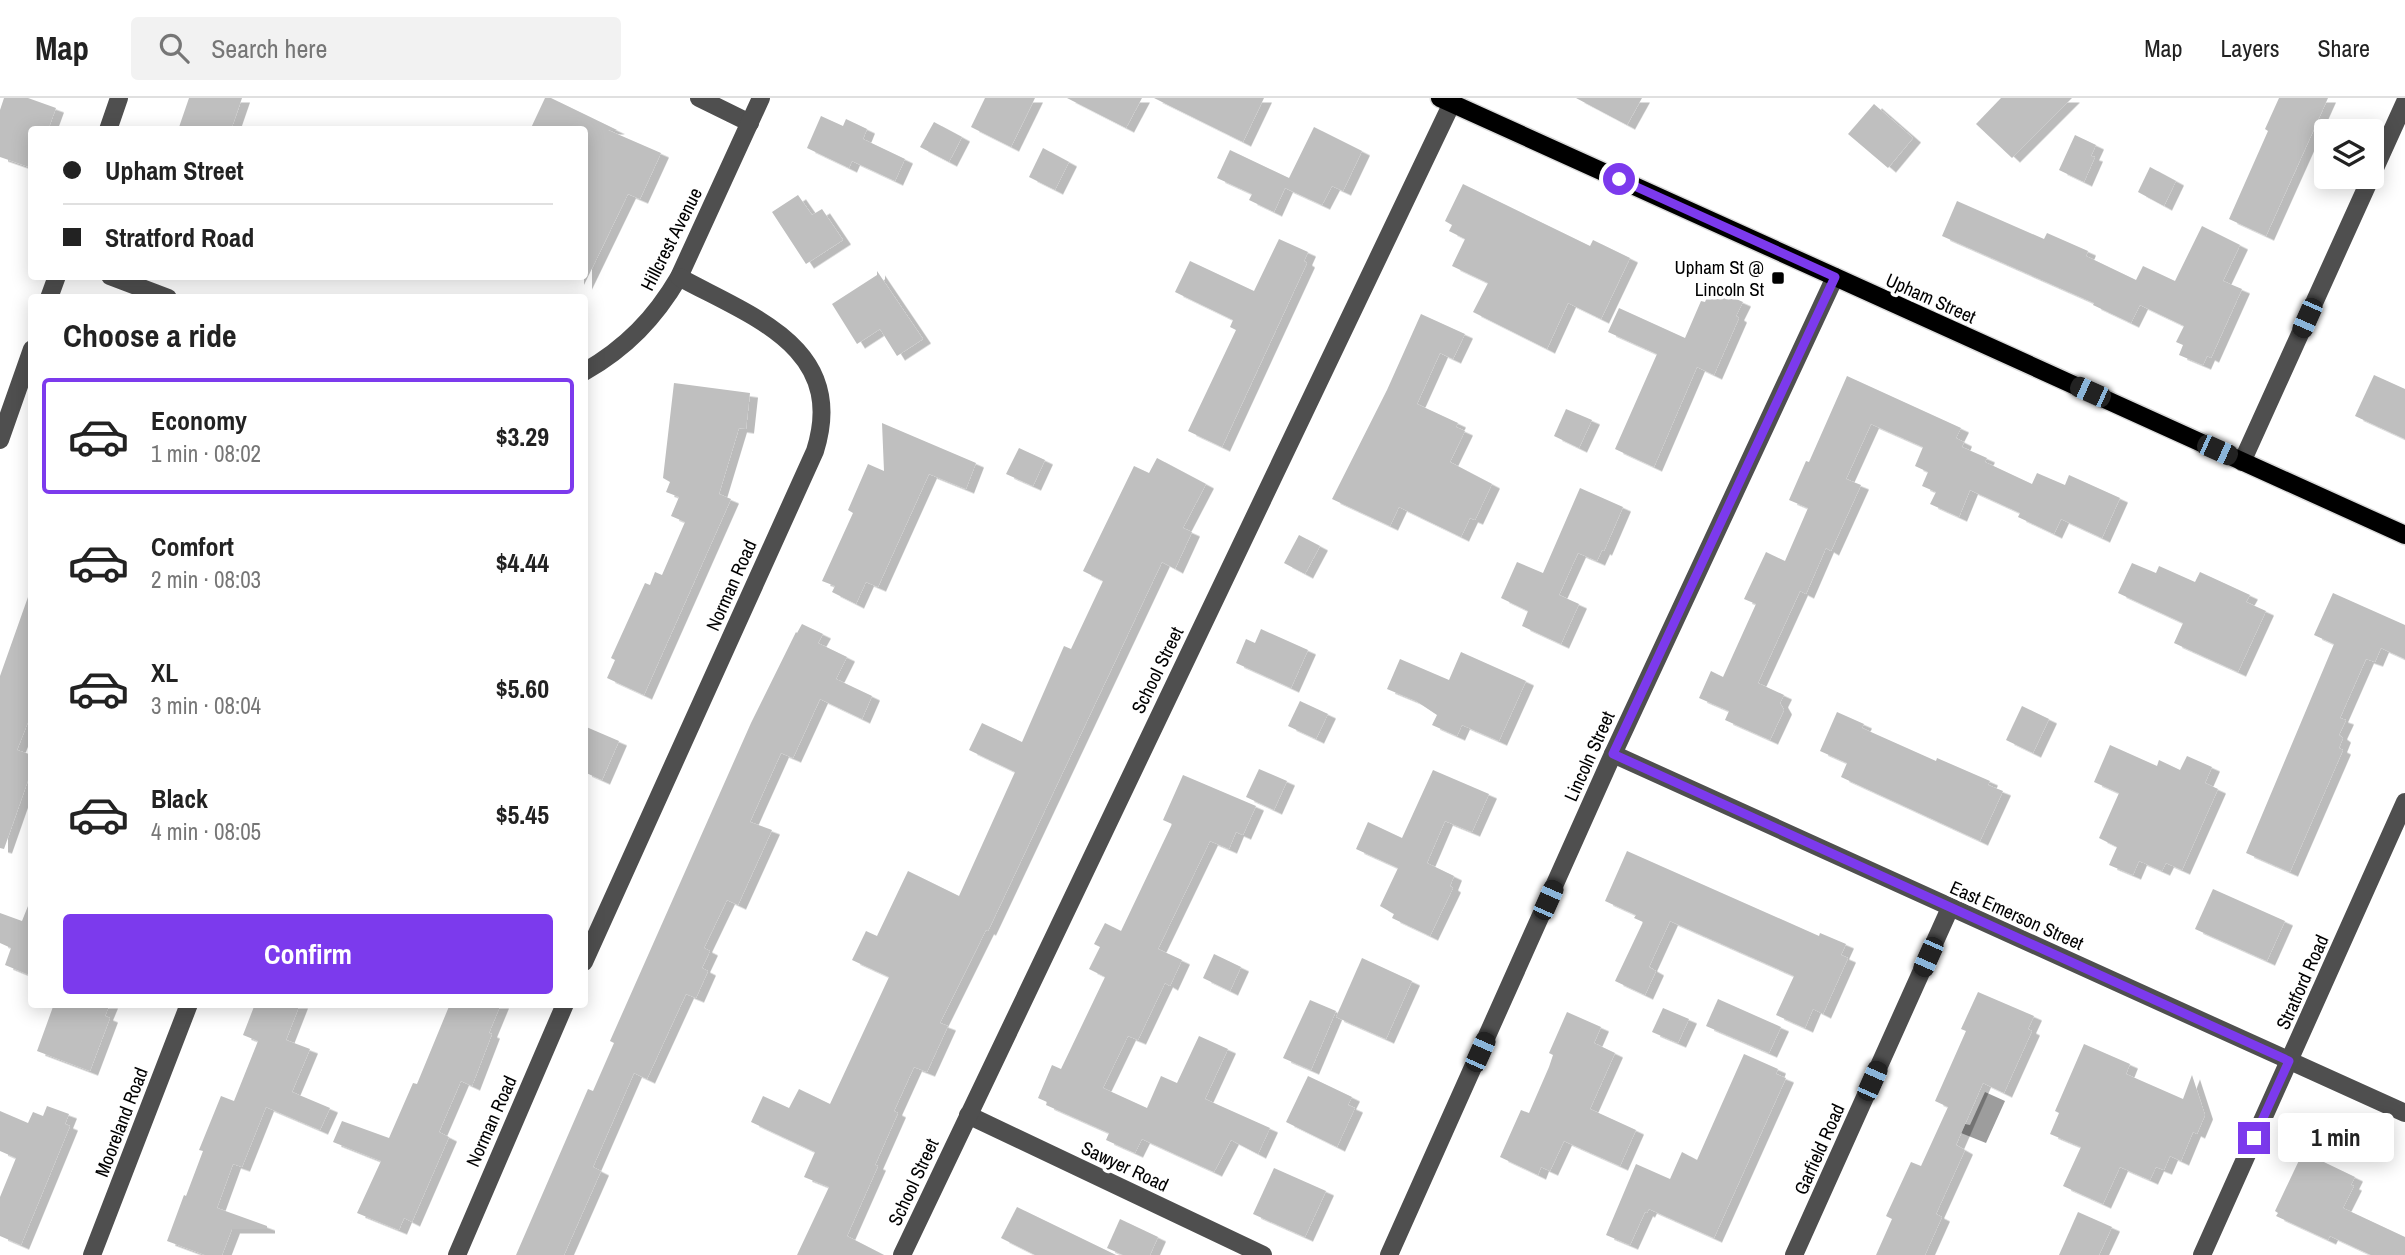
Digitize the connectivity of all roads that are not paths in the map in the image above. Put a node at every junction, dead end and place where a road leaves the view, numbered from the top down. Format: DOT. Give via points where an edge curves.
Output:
graph roads {
  1 [pos="119,98"];
  2 [pos="698,98"];
  3 [pos="761,98"];
  4 [pos="1446,101"];
  5 [pos="2405,102"];
  6 [pos="750,122"];
  7 [pos="109,126"];
  8 [pos="679,276"];
  9 [pos="1835,277"];
  10 [pos="121,280"];
  11 [pos="157,294"];
  12 [pos="28,360"];
  13 [pos="588,370"];
  14 [pos="0,440"];
  15 [pos="2242,462"];
  16 [pos="2405,535"];
  17 [pos="1613,754"];
  18 [pos="2405,802"];
  19 [pos="1950,908"];
  20 [pos="588,953"];
  21 [pos="187,1008"];
  22 [pos="563,1008"];
  23 [pos="2289,1061"];
  24 [pos="2405,1113"];
  25 [pos="968,1115"];
  26 [pos="92,1255"];
  27 [pos="457,1255"];
  28 [pos="902,1255"];
  29 [pos="1264,1255"];
  30 [pos="1389,1255"];
  31 [pos="1794,1255"];
  32 [pos="2202,1255"];
  1 -- 7 [label="street"];
  2 -- 6 [label="street"];
  3 -- 6 [label="street, Hillcrest Avenue"];
  4 -- 9 [label="main road, Upham Street"];
  4 -- 25 [label="street, School Street"];
  5 -- 15 [label="street"];
  6 -- 8 [label="street, Hillcrest Avenue"];
  8 -- 13 [label="street, Hillcrest Avenue" via="638,332"];
  8 -- 20 [label="street, Norman Road" via="771,327 794,346 812,371 818,390 820,431 815,451"];
  9 -- 15 [label="main road, Upham Street"];
  9 -- 17 [label="street, Lincoln Street"];
  10 -- 11 [label="street"];
  12 -- 14 [label="street"];
  15 -- 16 [label="main road, Upham Street"];
  17 -- 19 [label="street, East Emerson Street"];
  17 -- 30 [label="street, Lincoln Street"];
  18 -- 23 [label="street, Stratford Road"];
  19 -- 23 [label="street, East Emerson Street"];
  19 -- 31 [label="street, Garfield Road"];
  21 -- 26 [label="street, Mooreland Road"];
  22 -- 27 [label="street, Norman Road"];
  23 -- 24 [label="street, East Emerson Street"];
  23 -- 32 [label="street, Stratford Road"];
  25 -- 28 [label="street, School Street"];
  25 -- 29 [label="street, Sawyer Road"];
}
